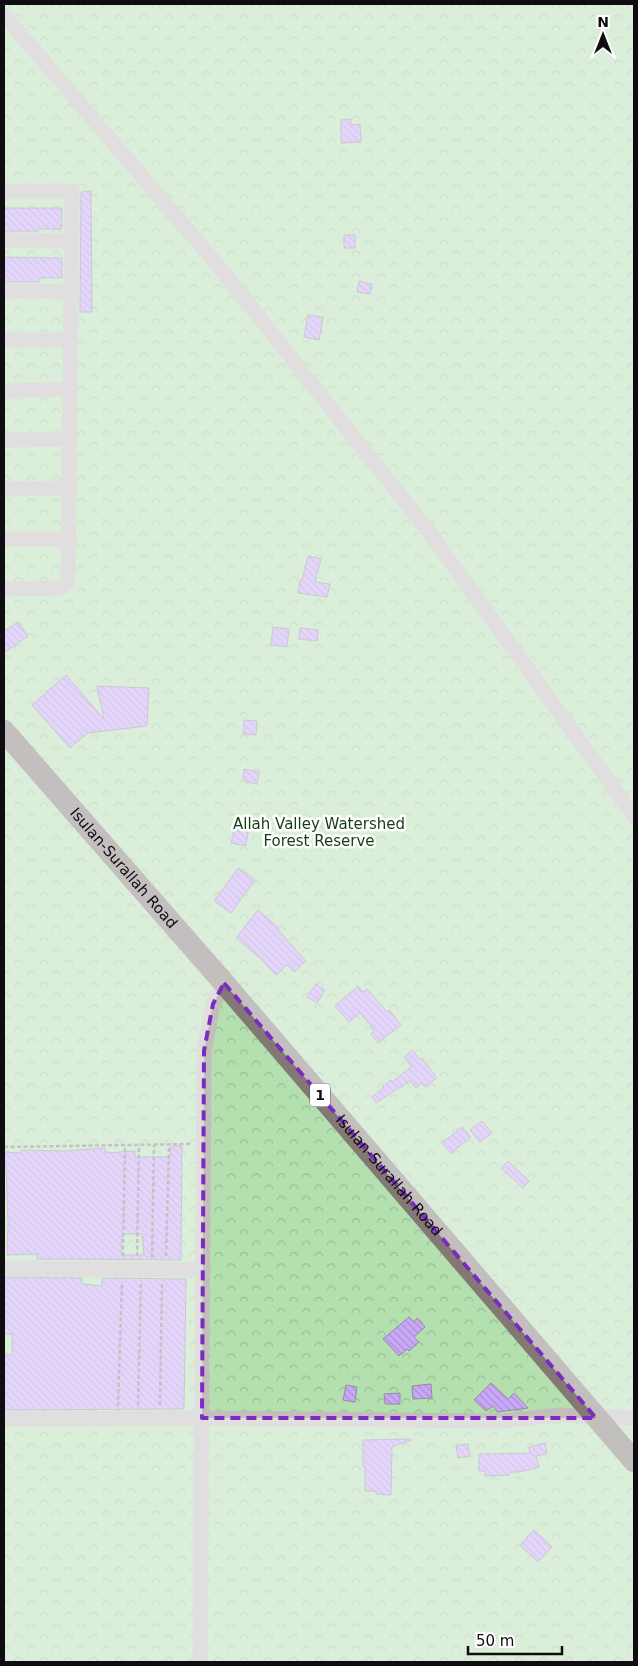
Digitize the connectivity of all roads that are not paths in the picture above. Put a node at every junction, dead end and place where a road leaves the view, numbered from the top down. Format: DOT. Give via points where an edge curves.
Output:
graph roads {
  1 [pos="4,15"];
  2 [pos="4,191"];
  3 [pos="4,240"];
  4 [pos="71,241"];
  5 [pos="4,291"];
  6 [pos="71,292"];
  7 [pos="4,340"];
  8 [pos="71,340"];
  9 [pos="70,389"];
  10 [pos="4,391"];
  11 [pos="70,439"];
  12 [pos="4,440"];
  13 [pos="4,488"];
  14 [pos="70,488"];
  15 [pos="4,539"];
  16 [pos="70,539"];
  17 [pos="4,589"];
  18 [pos="4,731"];
  19 [pos="634,816"];
  20 [pos="224,983"];
  21 [pos="4,1268"];
  22 [pos="202,1270"];
  23 [pos="202,1418"];
  24 [pos="596,1418"];
  25 [pos="634,1418"];
  26 [pos="4,1419"];
  27 [pos="634,1461"];
  28 [pos="200,1662"];
  1 -- 19 [label="street" via="216,263 426,528"];
  2 -- 4 [label="street" via="72,191"];
  3 -- 4 [label="street"];
  4 -- 6 [label="street"];
  5 -- 6 [label="street"];
  6 -- 8 [label="street"];
  7 -- 8 [label="street"];
  8 -- 9 [label="street"];
  9 -- 10 [label="street"];
  9 -- 11 [label="street"];
  11 -- 12 [label="street"];
  11 -- 14 [label="street"];
  13 -- 14 [label="street"];
  14 -- 16 [label="street"];
  15 -- 16 [label="street"];
  16 -- 17 [label="street" via="69,574 65,585 53,589"];
  18 -- 20 [label="highway, Isulan-Surallah Road / 1"];
  20 -- 22 [label="street" via="213,1004 204,1051"];
  20 -- 24 [label="highway, Isulan-Surallah Road / 1"];
  21 -- 22 [label="street"];
  22 -- 23 [label="street"];
  23 -- 24 [label="street" via="503,1421 559,1415"];
  23 -- 26 [label="street"];
  23 -- 28 [label="street"];
  24 -- 25 [label="street"];
  24 -- 27 [label="highway, Isulan-Surallah Road / 1"];
}
